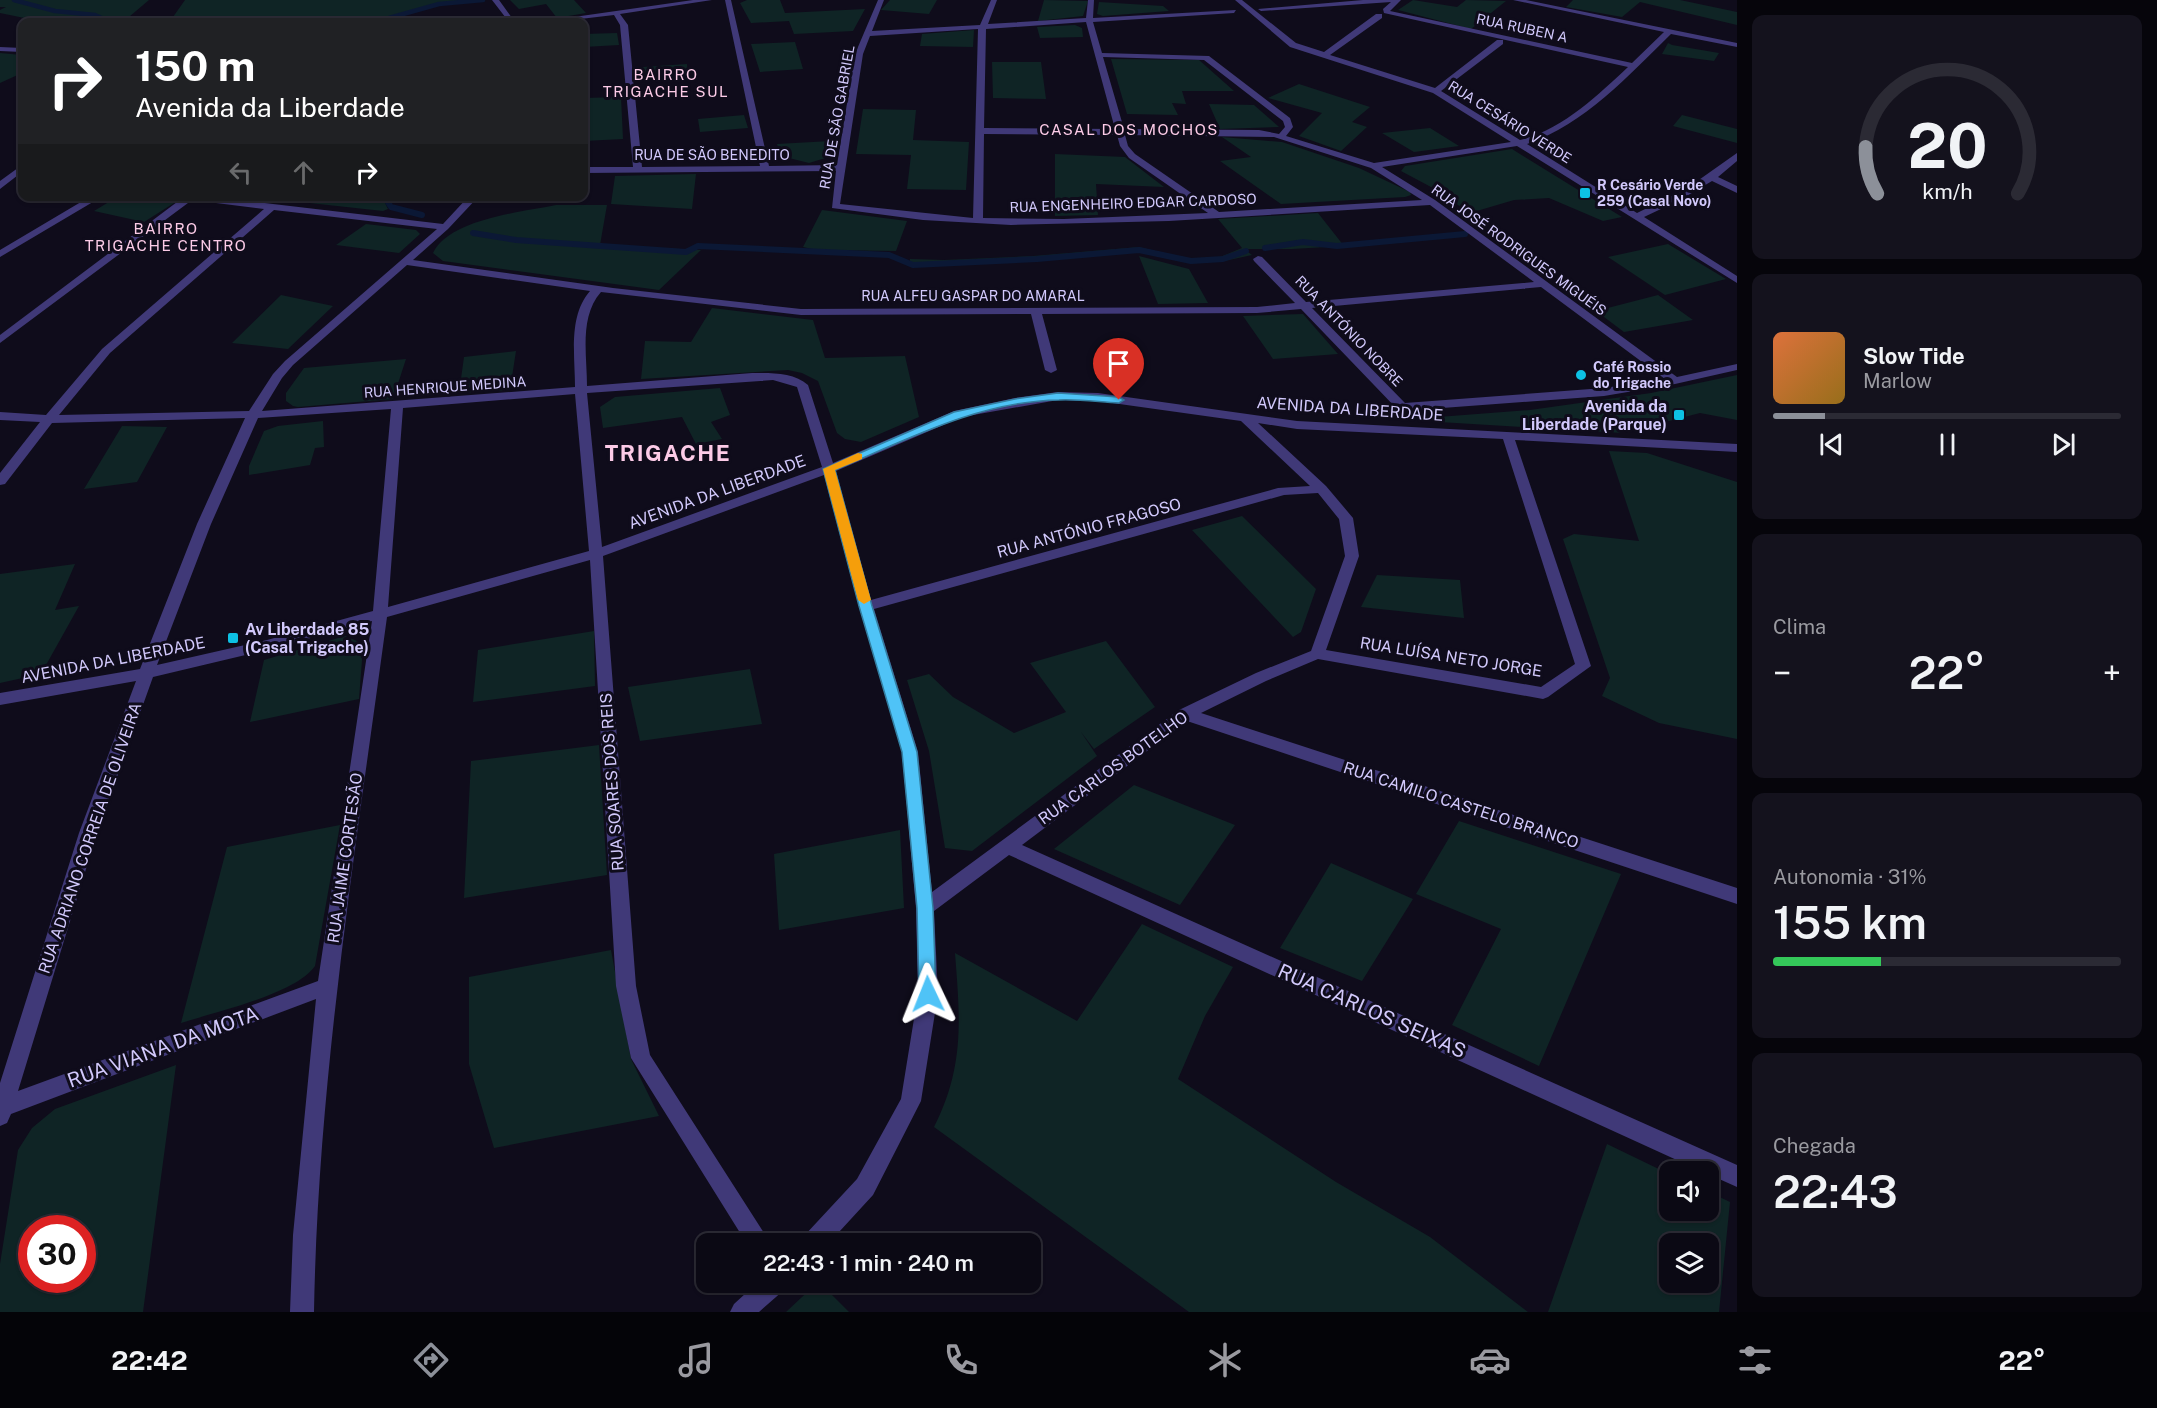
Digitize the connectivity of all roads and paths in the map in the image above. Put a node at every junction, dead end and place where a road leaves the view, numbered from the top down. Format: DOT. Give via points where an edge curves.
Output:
graph roads {
  1 [pos="495,0"];
  2 [pos="709,0"];
  3 [pos="728,0"];
  4 [pos="881,0"];
  5 [pos="994,0"];
  6 [pos="1091,0"];
  7 [pos="1238,0"];
  8 [pos="1396,0"];
  9 [pos="1515,0"];
  10 [pos="1252,9"];
  11 [pos="1234,10"];
  12 [pos="616,13"];
  13 [pos="1379,16"];
  14 [pos="509,18"];
  15 [pos="575,18"];
  16 [pos="1089,20"];
  17 [pos="984,26"];
  18 [pos="1670,31"];
  19 [pos="866,34"];
  20 [pos="1500,42"];
  21 [pos="1737,45"];
  22 [pos="0,49"];
  23 [pos="18,50"];
  24 [pos="1099,55"];
  25 [pos="1325,55"];
  26 [pos="1634,66"];
  27 [pos="1436,91"];
  28 [pos="982,131"];
  29 [pos="1120,132"];
  30 [pos="1281,137"];
  31 [pos="1516,144"];
  32 [pos="1737,156"];
  33 [pos="1374,166"];
  34 [pos="765,168"];
  35 [pos="841,168"];
  36 [pos="638,169"];
  37 [pos="588,170"];
  38 [pos="18,172"];
  39 [pos="0,177"];
  40 [pos="18,177"];
  41 [pos="11,178"];
  42 [pos="1714,178"];
  43 [pos="0,186"];
  44 [pos="1737,190"];
  45 [pos="90,201"];
  46 [pos="179,201"];
  47 [pos="216,201"];
  48 [pos="470,201"];
  49 [pos="1432,202"];
  50 [pos="835,206"];
  51 [pos="271,208"];
  52 [pos="1218,215"];
  53 [pos="1636,217"];
  54 [pos="978,220"];
  55 [pos="445,227"];
  56 [pos="0,254"];
  57 [pos="1258,259"];
  58 [pos="405,262"];
  59 [pos="1737,280"];
  60 [pos="1544,284"];
  61 [pos="598,289"];
  62 [pos="1307,308"];
  63 [pos="1036,311"];
  64 [pos="0,340"];
  65 [pos="1737,367"];
  66 [pos="1051,370"];
  67 [pos="1674,381"];
  68 [pos="581,392"];
  69 [pos="397,404"];
  70 [pos="1402,407"];
  71 [pos="253,415"];
  72 [pos="0,416"];
  73 [pos="1244,417"];
  74 [pos="49,419"];
  75 [pos="1396,429"];
  76 [pos="1508,437"];
  77 [pos="1737,448"];
  78 [pos="829,469"];
  79 [pos="0,481"];
  80 [pos="1321,489"];
  81 [pos="596,554"];
  82 [pos="866,606"];
  83 [pos="380,615"];
  84 [pos="1317,654"];
  85 [pos="148,673"];
  86 [pos="0,699"];
  87 [pos="1185,714"];
  88 [pos="1007,846"];
  89 [pos="1737,896"];
  90 [pos="925,908"];
  91 [pos="327,986"];
  92 [pos="1,1110"];
  93 [pos="1737,1176"];
  94 [pos="753,1233"];
  95 [pos="822,1233"];
  96 [pos="764,1293"];
  97 [pos="302,1312"];
  98 [pos="742,1312"];
  1 -- 14 [label="street"];
  2 -- 12 [label="street"];
  3 -- 34 [label="street"];
  4 -- 19 [label="street, RUA DE SÃO GABRIEL"];
  5 -- 17 [label="street"];
  6 -- 16 [label="street"];
  7 -- 10 [label="street, RUA CESÁRIO VERDE"];
  8 -- 10 [label="street"];
  8 -- 26 [label="street, RUA RUBEN A" via="1386,12"];
  9 -- 18 [label="street"];
  10 -- 25 [label="street, RUA CESÁRIO VERDE" via="1293,45"];
  11 -- 16 [label="street"];
  12 -- 15 [label="street"];
  12 -- 36 [label="street" via="624,25"];
  13 -- 25 [label="street"];
  16 -- 17 [label="street"];
  16 -- 24 [label="street"];
  17 -- 19 [label="street"];
  17 -- 28 [label="street"];
  18 -- 21 [label="street"];
  18 -- 26 [label="street"];
  19 -- 35 [label="street, RUA DE SÃO GABRIEL" via="859,54"];
  20 -- 27 [label="street"];
  22 -- 23 [label="street"];
  24 -- 29 [label="street"];
  24 -- 30 [label="street" via="1206,58 1287,120 1289,127"];
  25 -- 27 [label="street, RUA CESÁRIO VERDE"];
  26 -- 31 [label="street" via="1563,123 1533,140"];
  27 -- 31 [label="street, RUA CESÁRIO VERDE"];
  28 -- 29 [label="street, RUA JOSÉ RODRIGUES MIGUÉIS"];
  28 -- 54 [label="street"];
  29 -- 30 [label="street, RUA JOSÉ RODRIGUES MIGUÉIS" via="1259,133"];
  29 -- 52 [label="street" via="1132,156"];
  30 -- 33 [label="street, RUA JOSÉ RODRIGUES MIGUÉIS"];
  31 -- 33 [label="street"];
  31 -- 53 [label="street, RUA CESÁRIO VERDE"];
  32 -- 42 [label="street"];
  33 -- 49 [label="street, RUA JOSÉ RODRIGUES MIGUÉIS"];
  34 -- 35 [label="street, RUA DE SÃO BENEDITO"];
  34 -- 36 [label="street, RUA DE SÃO BENEDITO"];
  35 -- 50 [label="street, RUA DE SÃO GABRIEL"];
  36 -- 37 [label="street, RUA DE SÃO BENEDITO"];
  38 -- 41 [label="street"];
  39 -- 41 [label="street"];
  40 -- 41 [label="street"];
  41 -- 43 [label="street"];
  42 -- 44 [label="street"];
  42 -- 53 [label="street"];
  45 -- 56 [label="street"];
  46 -- 64 [label="street"];
  47 -- 51 [label="street"];
  48 -- 55 [label="street, RUA ADRIANO CORREIA DE OLIVEIRA"];
  49 -- 52 [label="street, RUA ENGENHEIRO EDGAR CARDOSO"];
  49 -- 60 [label="street, RUA JOSÉ RODRIGUES MIGUÉIS"];
  50 -- 54 [label="street, RUA ENGENHEIRO EDGAR CARDOSO"];
  51 -- 55 [label="street"];
  51 -- 74 [label="street" via="106,351"];
  52 -- 54 [label="street, RUA ENGENHEIRO EDGAR CARDOSO"];
  53 -- 59 [label="street"];
  55 -- 58 [label="street, RUA ADRIANO CORREIA DE OLIVEIRA"];
  57 -- 62 [label="street, RUA ANTÓNIO NOBRE"];
  58 -- 61 [label="street, RUA ALFEU GASPAR DO AMARAL"];
  58 -- 71 [label="street, RUA ADRIANO CORREIA DE OLIVEIRA" via="289,363"];
  60 -- 62 [label="street, RUA ALFEU GASPAR DO AMARAL"];
  60 -- 67 [label="street, RUA JOSÉ RODRIGUES MIGUÉIS"];
  61 -- 63 [label="street, RUA ALFEU GASPAR DO AMARAL" via="801,312"];
  61 -- 68 [label="street, RUA SOARES DOS REIS" via="581,317"];
  62 -- 63 [label="street, RUA ALFEU GASPAR DO AMARAL"];
  62 -- 70 [label="street, RUA ANTÓNIO NOBRE"];
  63 -- 66 [label="street"];
  65 -- 67 [label="street"];
  67 -- 70 [label="street" via="1604,392"];
  68 -- 69 [label="street, RUA HENRIQUE MEDINA"];
  68 -- 78 [label="street, RUA HENRIQUE MEDINA" via="720,379 792,380 805,392"];
  68 -- 81 [label="street, RUA SOARES DOS REIS"];
  69 -- 71 [label="street, RUA HENRIQUE MEDINA"];
  69 -- 83 [label="street, RUA JAIME CORTESÃO"];
  70 -- 75 [label="street, RUA ANTÓNIO NOBRE"];
  71 -- 74 [label="street, RUA HENRIQUE MEDINA"];
  71 -- 85 [label="street, RUA ADRIANO CORREIA DE OLIVEIRA" via="200,534"];
  72 -- 74 [label="street, RUA HENRIQUE MEDINA"];
  73 -- 75 [label="street, AVENIDA DA LIBERDADE" via="1297,425"];
  73 -- 78 [label="street, AVENIDA DA LIBERDADE" via="1098,397 1058,396 958,414"];
  73 -- 80 [label="street"];
  74 -- 79 [label="street"];
  75 -- 76 [label="street, AVENIDA DA LIBERDADE"];
  76 -- 77 [label="street, AVENIDA DA LIBERDADE"];
  76 -- 84 [label="street, RUA LUÍSA NETO JORGE" via="1583,666 1543,693"];
  78 -- 81 [label="street, AVENIDA DA LIBERDADE"];
  78 -- 82 [label="street, RUA HENRIQUE MEDINA"];
  80 -- 82 [label="street, RUA ANTÓNIO FRAGOSO" via="1283,491"];
  80 -- 84 [label="street" via="1346,518 1352,556"];
  81 -- 83 [label="street, AVENIDA DA LIBERDADE"];
  81 -- 94 [label="street, RUA SOARES DOS REIS" via="626,986 641,1058"];
  82 -- 90 [label="street, RUA HENRIQUE MEDINA" via="910,752"];
  83 -- 85 [label="street, AVENIDA DA LIBERDADE"];
  83 -- 91 [label="street, RUA JAIME CORTESÃO"];
  84 -- 87 [label="street, RUA CARLOS BOTELHO"];
  85 -- 86 [label="street, AVENIDA DA LIBERDADE"];
  85 -- 92 [label="street, RUA ADRIANO CORREIA DE OLIVEIRA" via="88,833"];
  87 -- 88 [label="street, RUA CARLOS BOTELHO"];
  87 -- 89 [label="street, RUA CAMILO CASTELO BRANCO"];
  88 -- 90 [label="street, RUA CARLOS BOTELHO"];
  88 -- 93 [label="street, RUA CARLOS SEIXAS"];
  90 -- 95 [label="street, RUA HENRIQUE MEDINA" via="928,994 911,1101 865,1187"];
  91 -- 92 [label="street, RUA VIANA DA MOTA"];
  91 -- 97 [label="street, RUA JAIME CORTESÃO" via="304,1235"];
  96 -- 98 [label="street"];
}
